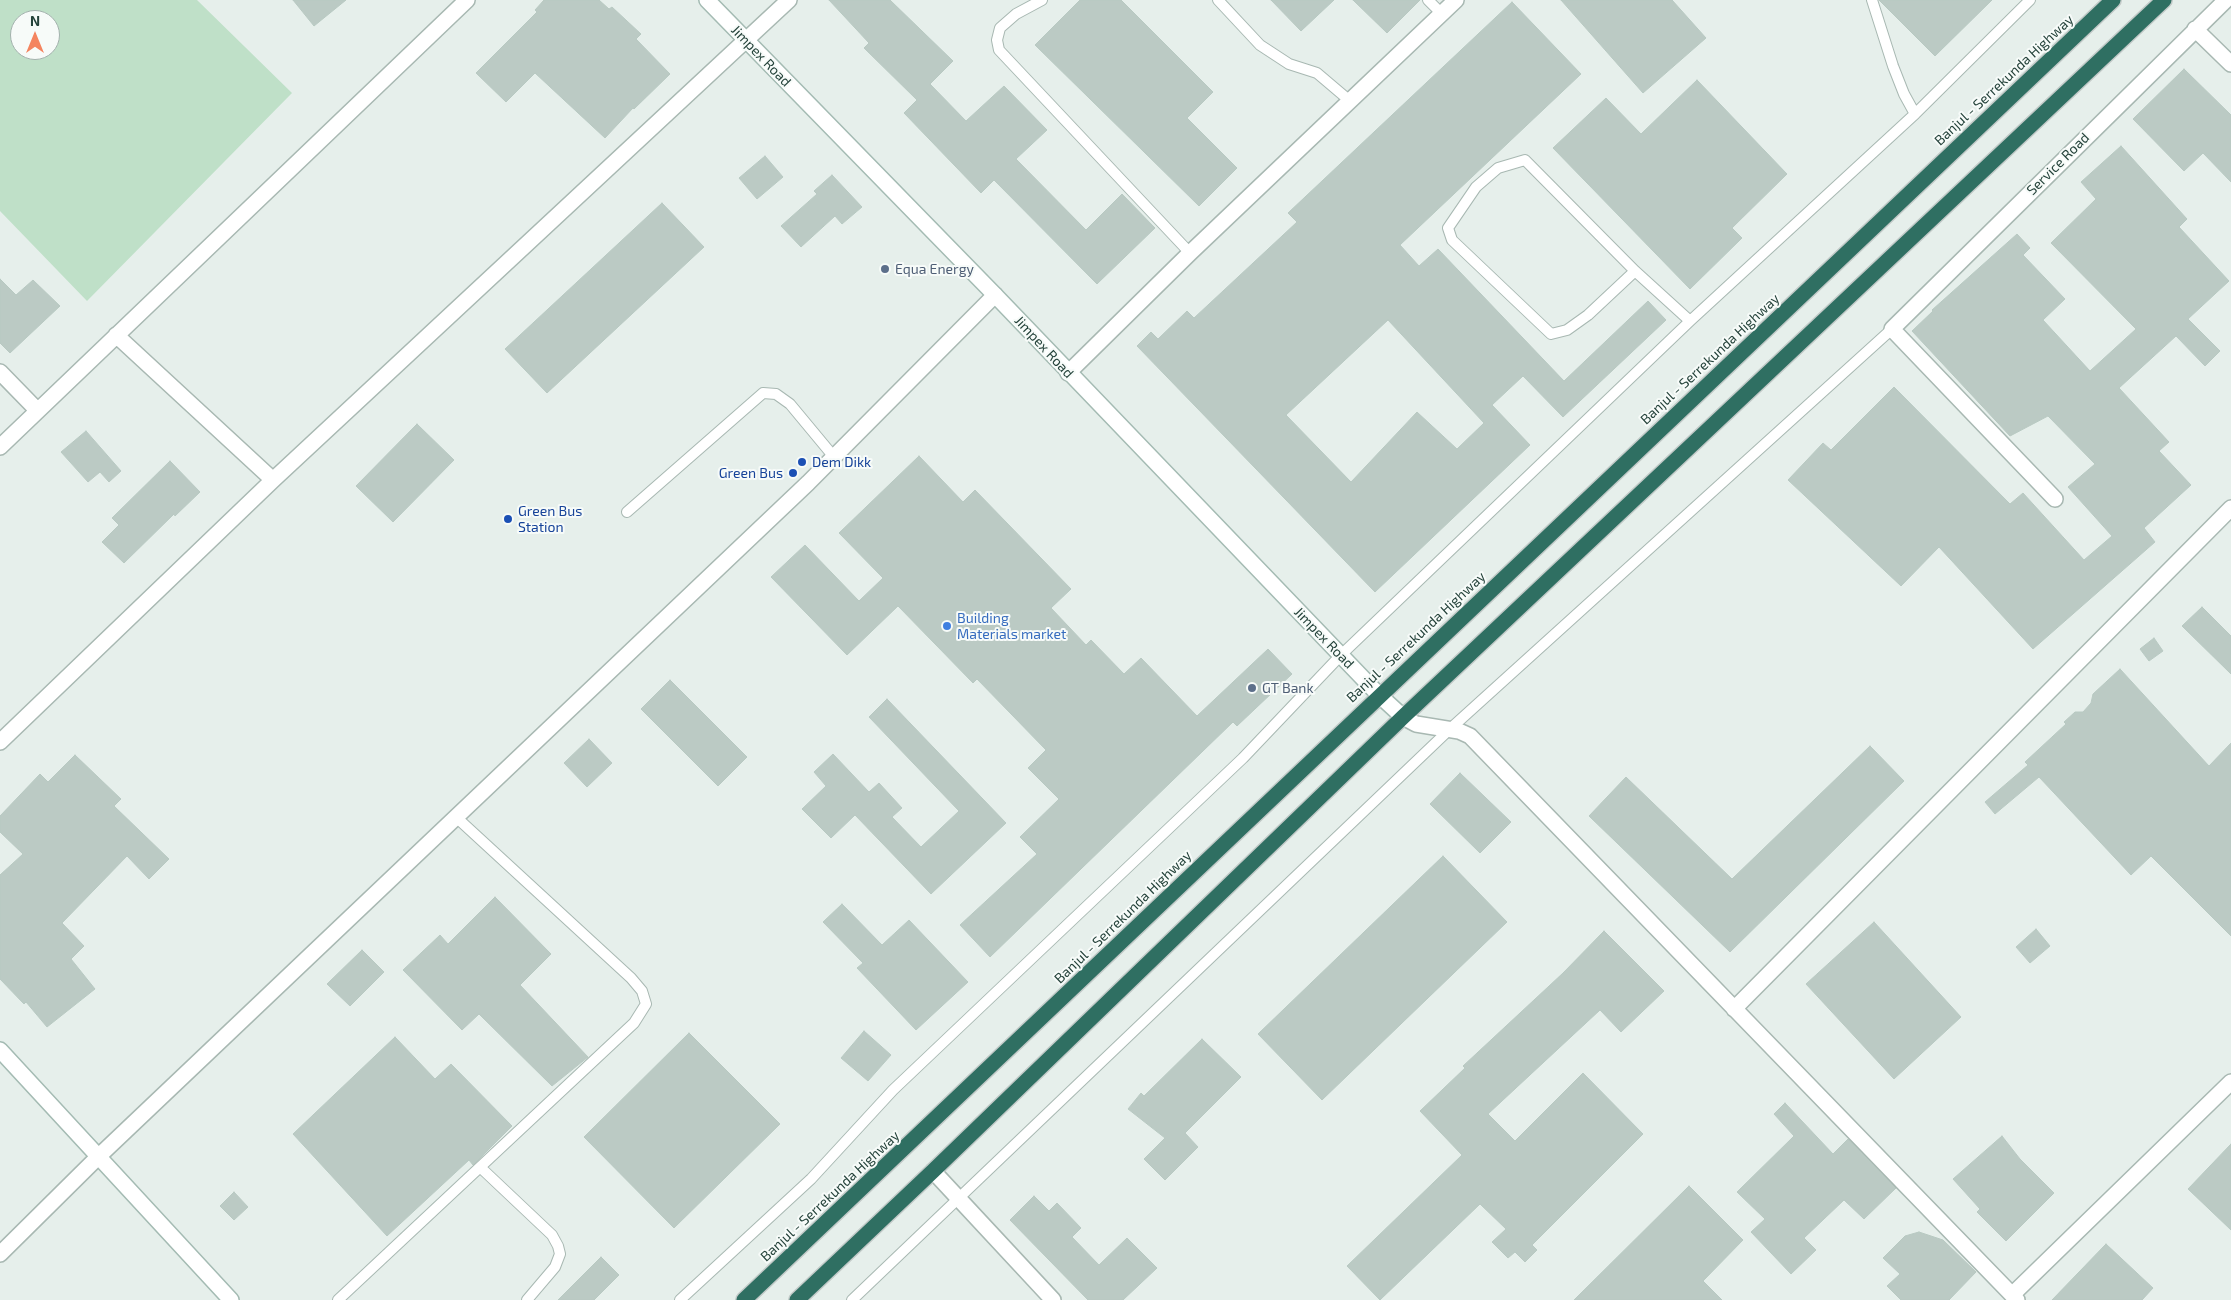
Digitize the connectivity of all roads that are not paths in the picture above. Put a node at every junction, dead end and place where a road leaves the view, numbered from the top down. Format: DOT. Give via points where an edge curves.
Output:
graph roads {
  1 [pos="467,0"];
  2 [pos="707,0"];
  3 [pos="789,0"];
  4 [pos="1042,0"];
  5 [pos="1218,0"];
  6 [pos="1428,0"];
  7 [pos="1456,0"];
  8 [pos="1872,0"];
  9 [pos="2030,0"];
  10 [pos="2113,0"];
  11 [pos="2164,0"];
  12 [pos="2226,0"];
  13 [pos="1442,14"];
  14 [pos="2194,29"];
  15 [pos="746,40"];
  16 [pos="2231,64"];
  17 [pos="1350,101"];
  18 [pos="1915,114"];
  19 [pos="1190,252"];
  20 [pos="1634,271"];
  21 [pos="995,295"];
  22 [pos="1690,320"];
  23 [pos="1892,329"];
  24 [pos="116,335"];
  25 [pos="0,372"];
  26 [pos="1068,373"];
  27 [pos="37,410"];
  28 [pos="0,447"];
  29 [pos="834,457"];
  30 [pos="273,480"];
  31 [pos="2055,499"];
  32 [pos="2231,508"];
  33 [pos="627,512"];
  34 [pos="1341,655"];
  35 [pos="1379,695"];
  36 [pos="1403,716"];
  37 [pos="1450,729"];
  38 [pos="0,742"];
  39 [pos="456,817"];
  40 [pos="1734,1009"];
  41 [pos="0,1050"];
  42 [pos="2231,1082"];
  43 [pos="99,1156"];
  44 [pos="480,1167"];
  45 [pos="933,1171"];
  46 [pos="959,1200"];
  47 [pos="0,1254"];
  48 [pos="2014,1297"];
  49 [pos="231,1300"];
  50 [pos="338,1300"];
  51 [pos="527,1300"];
  52 [pos="680,1300"];
  53 [pos="744,1300"];
  54 [pos="797,1300"];
  55 [pos="852,1300"];
  56 [pos="1053,1300"];
  1 -- 24 [label="street"];
  2 -- 15 [label="street, Jimpex Road"];
  3 -- 15 [label="street"];
  4 -- 19 [label="lane" via="1016,14 1000,28 999,50"];
  5 -- 17 [label="lane" via="1260,46 1289,64 1318,73"];
  6 -- 13 [label="lane"];
  7 -- 13 [label="street"];
  8 -- 18 [label="lane" via="1893,66"];
  9 -- 18 [label="lane"];
  10 -- 35 [label="highway, Banjul - Serrekunda Highway"];
  11 -- 36 [label="highway"];
  12 -- 14 [label="street, Service Road"];
  13 -- 17 [label="street"];
  14 -- 16 [label="street"];
  14 -- 23 [label="street, Service Road"];
  15 -- 21 [label="street, Jimpex Road"];
  15 -- 30 [label="street"];
  17 -- 19 [label="street"];
  18 -- 22 [label="lane"];
  19 -- 26 [label="street"];
  20 -- 20 [label="lane" via="1525,160 1498,168 1476,187 1448,228 1452,240 1551,334 1567,330 1588,315"];
  20 -- 22 [label="lane"];
  21 -- 26 [label="street, Jimpex Road"];
  21 -- 29 [label="street"];
  22 -- 34 [label="lane"];
  23 -- 31 [label="street"];
  23 -- 37 [label="lane"];
  24 -- 27 [label="street"];
  24 -- 30 [label="street"];
  25 -- 27 [label="street"];
  26 -- 34 [label="street, Jimpex Road"];
  27 -- 28 [label="street"];
  29 -- 33 [label="lane" via="790,404 776,394 763,394"];
  29 -- 39 [label="street"];
  30 -- 38 [label="street"];
  32 -- 40 [label="street"];
  34 -- 35 [label="street, Jimpex Road"];
  34 -- 52 [label="lane" via="1243,758 900,1084 811,1179"];
  35 -- 36 [label="street, Jimpex Road"];
  35 -- 53 [label="highway, Banjul - Serrekunda Highway"];
  36 -- 37 [label="street, Jimpex Road" via="1416,724"];
  36 -- 45 [label="highway"];
  37 -- 40 [label="street, Jimpex Road" via="1470,736"];
  37 -- 46 [label="lane"];
  39 -- 43 [label="street"];
  39 -- 44 [label="lane" via="631,978 642,991 646,1004 634,1023"];
  40 -- 48 [label="street, Jimpex Road"];
  41 -- 43 [label="street"];
  42 -- 48 [label="street"];
  43 -- 47 [label="street"];
  43 -- 49 [label="street"];
  44 -- 50 [label="lane"];
  44 -- 51 [label="lane" via="552,1235 558,1246 560,1254 555,1267"];
  45 -- 46 [label="street"];
  45 -- 54 [label="highway"];
  46 -- 55 [label="lane"];
  46 -- 56 [label="street"];
}
